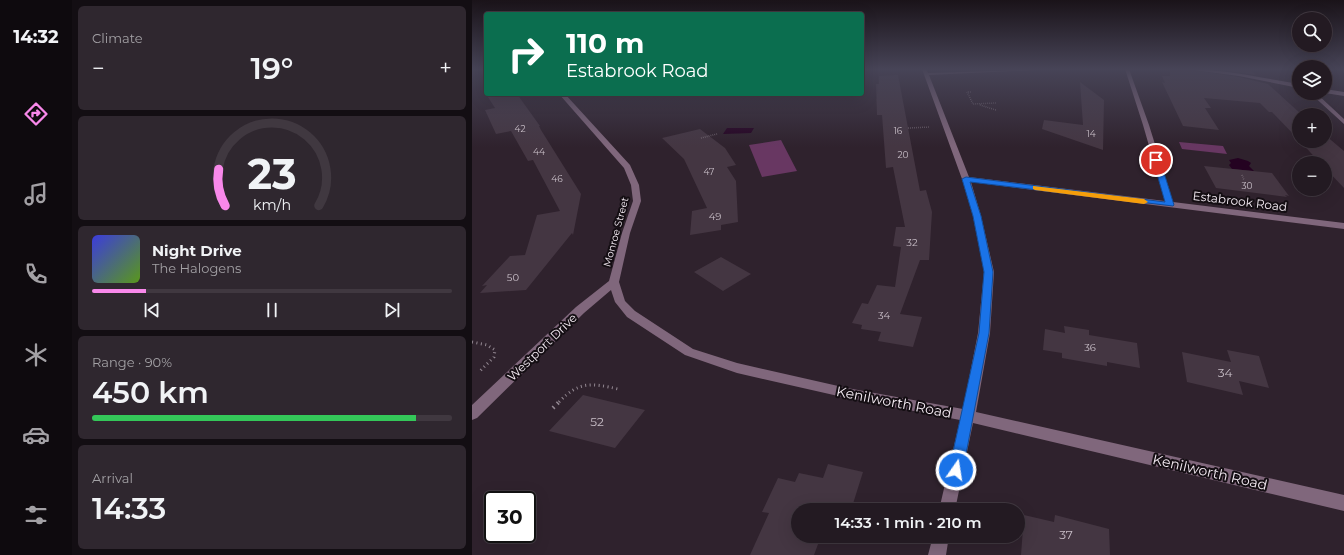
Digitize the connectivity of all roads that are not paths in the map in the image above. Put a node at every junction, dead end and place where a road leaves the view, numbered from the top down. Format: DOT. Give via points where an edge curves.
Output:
graph roads {
  1 [pos="934,95"];
  2 [pos="1136,95"];
  3 [pos="564,96"];
  4 [pos="1320,100"];
  5 [pos="1344,122"];
  6 [pos="966,179"];
  7 [pos="1170,205"];
  8 [pos="1344,226"];
  9 [pos="614,282"];
  10 [pos="472,414"];
  11 [pos="968,416"];
  12 [pos="949,503"];
  13 [pos="1344,503"];
  14 [pos="940,543"];
  15 [pos="937,555"];
  1 -- 6 [label="street"];
  2 -- 7 [label="street"];
  3 -- 9 [label="street, Monroe Street" via="627,167 635,185 637,201"];
  4 -- 5 [label="street"];
  6 -- 7 [label="street, Estabrook Road"];
  6 -- 11 [label="street" via="989,272 984,333"];
  7 -- 8 [label="street, Estabrook Road"];
  9 -- 10 [label="street, Westport Drive" via="580,310"];
  9 -- 11 [label="street, Kenilworth Road" via="620,302 631,314 689,352 737,368 846,393"];
  11 -- 12 [label="street"];
  11 -- 13 [label="street, Kenilworth Road"];
  14 -- 15 [label="street"];
}
